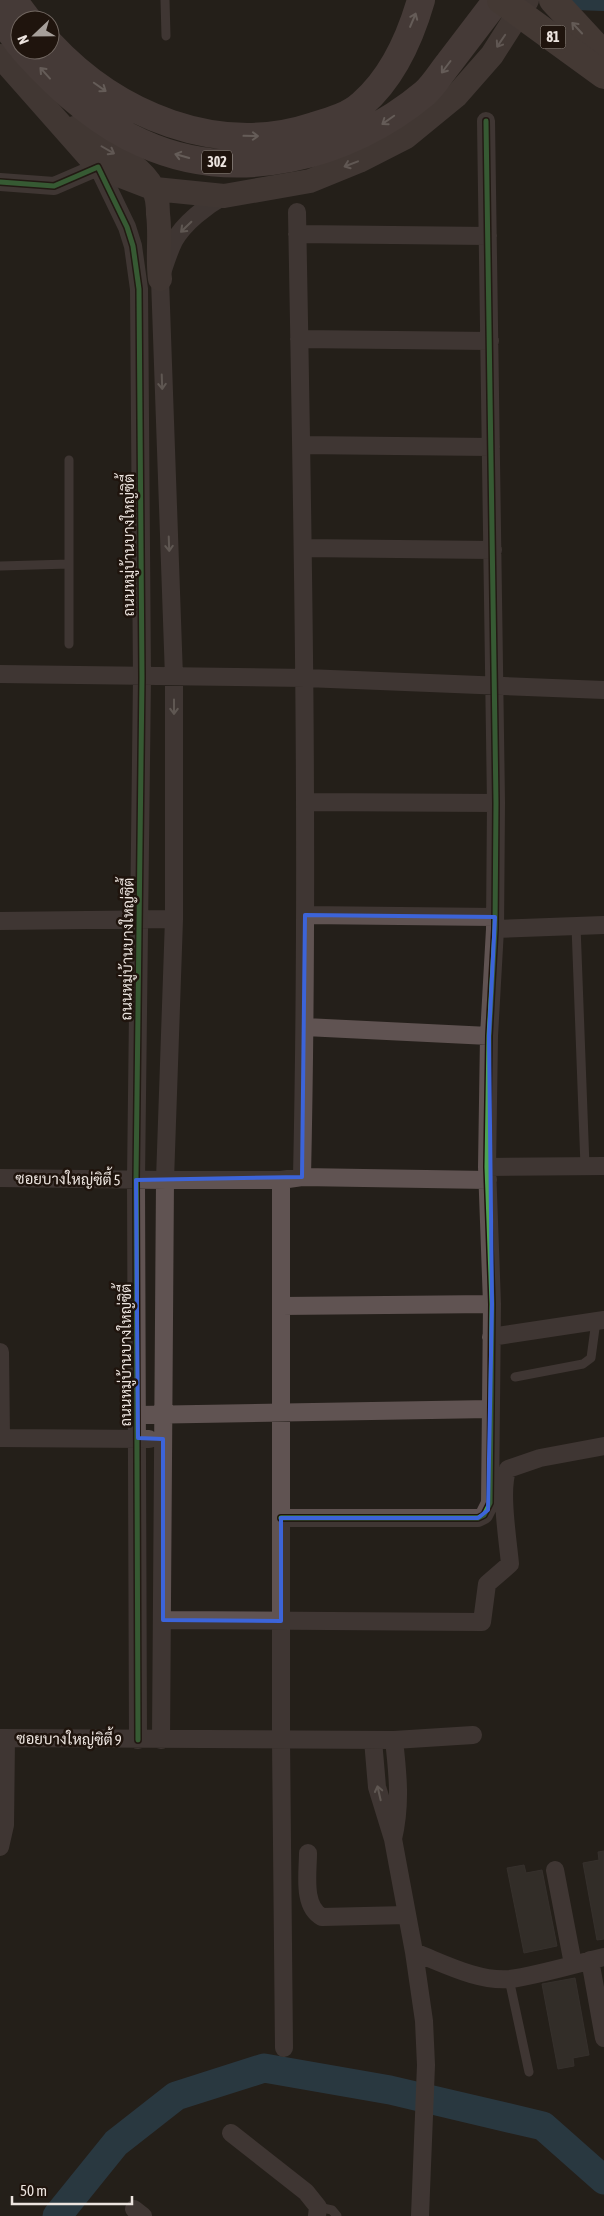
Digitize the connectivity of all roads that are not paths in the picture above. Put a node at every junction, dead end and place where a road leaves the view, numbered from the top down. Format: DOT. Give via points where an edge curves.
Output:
graph roads {
  1 [pos="165,0"];
  2 [pos="421,0"];
  3 [pos="497,0"];
  4 [pos="501,0"];
  5 [pos="527,0"];
  6 [pos="553,0"];
  7 [pos="0,18"];
  8 [pos="10,32"];
  9 [pos="166,36"];
  10 [pos="60,54"];
  11 [pos="604,55"];
  12 [pos="0,56"];
  13 [pos="33,60"];
  14 [pos="604,75"];
  15 [pos="39,102"];
  16 [pos="486,121"];
  17 [pos="98,168"];
  18 [pos="0,182"];
  19 [pos="155,189"];
  20 [pos="224,196"];
  21 [pos="297,212"];
  22 [pos="297,234"];
  23 [pos="488,236"];
  24 [pos="160,279"];
  25 [pos="299,338"];
  26 [pos="490,341"];
  27 [pos="301,445"];
  28 [pos="491,447"];
  29 [pos="69,460"];
  30 [pos="303,548"];
  31 [pos="493,550"];
  32 [pos="69,564"];
  33 [pos="0,566"];
  34 [pos="69,644"];
  35 [pos="0,674"];
  36 [pos="142,677"];
  37 [pos="174,677"];
  38 [pos="306,678"];
  39 [pos="494,687"];
  40 [pos="604,690"];
  41 [pos="305,802"];
  42 [pos="496,803"];
  43 [pos="305,915"];
  44 [pos="174,919"];
  45 [pos="141,920"];
  46 [pos="0,921"];
  47 [pos="495,923"];
  48 [pos="604,925"];
  49 [pos="576,926"];
  50 [pos="305,1027"];
  51 [pos="489,1036"];
  52 [pos="585,1166"];
  53 [pos="604,1166"];
  54 [pos="488,1174"];
  55 [pos="302,1177"];
  56 [pos="0,1178"];
  57 [pos="136,1180"];
  58 [pos="165,1180"];
  59 [pos="281,1180"];
  60 [pos="492,1304"];
  61 [pos="281,1306"];
  62 [pos="600,1320"];
  63 [pos="490,1337"];
  64 [pos="0,1352"];
  65 [pos="515,1377"];
  66 [pos="490,1409"];
  67 [pos="282,1414"];
  68 [pos="138,1415"];
  69 [pos="164,1416"];
  70 [pos="1,1438"];
  71 [pos="138,1438"];
  72 [pos="164,1439"];
  73 [pos="604,1446"];
  74 [pos="281,1518"];
  75 [pos="163,1620"];
  76 [pos="281,1621"];
  77 [pos="473,1735"];
  78 [pos="3,1738"];
  79 [pos="138,1740"];
  80 [pos="161,1740"];
  81 [pos="281,1740"];
  82 [pos="372,1740"];
  83 [pos="394,1740"];
  84 [pos="393,1839"];
  85 [pos="0,1847"];
  86 [pos="308,1853"];
  87 [pos="554,1870"];
  88 [pos="407,1915"];
  89 [pos="414,1952"];
  90 [pos="589,1961"];
  91 [pos="509,1979"];
  92 [pos="604,2038"];
  93 [pos="284,2048"];
  94 [pos="529,2072"];
  95 [pos="231,2133"];
  96 [pos="317,2212"];
  97 [pos="337,2216"];
  98 [pos="420,2216"];
  1 -- 9 [label="lane"];
  10 -- 2 [label="main road, one-way" via="101,88 149,117 204,134 257,137 300,131 342,117 361,106 391,72"];
  3 -- 13 [label="main road, 302, one-way" via="427,91 375,128 349,142 294,158 238,165 189,158 142,144 95,115 53,82"];
  4 -- 14 [label="highway, 81, bridge"];
  5 -- 20 [label="main road, one-way" via="492,54 456,96 406,137 359,161 310,180"];
  11 -- 6 [label="highway, 81, one-way"];
  7 -- 8 [label="main road"];
  12 -- 15 [label="main road"];
  15 -- 17 [label="main road"];
  15 -- 19 [label="main road, one-way" via="133,166"];
  16 -- 23 [label="street"];
  17 -- 18 [label="street" via="54,186"];
  17 -- 19 [label="main road"];
  17 -- 36 [label="street, ถนนหมู่บ้านบางใหญ่ซิตี้" via="127,227 133,246 138,289"];
  19 -- 20 [label="main road"];
  19 -- 24 [label="main road"];
  20 -- 24 [label="street, one-way" via="179,233"];
  21 -- 22 [label="street"];
  22 -- 23 [label="street"];
  22 -- 25 [label="street"];
  23 -- 26 [label="street"];
  24 -- 37 [label="street, one-way"];
  25 -- 26 [label="street"];
  25 -- 27 [label="street"];
  26 -- 28 [label="street"];
  27 -- 28 [label="street"];
  27 -- 30 [label="street"];
  28 -- 31 [label="street"];
  29 -- 32 [label="lane"];
  30 -- 31 [label="street"];
  30 -- 38 [label="street"];
  31 -- 39 [label="street"];
  32 -- 33 [label="lane"];
  32 -- 34 [label="lane"];
  35 -- 36 [label="street"];
  36 -- 37 [label="street"];
  36 -- 45 [label="street, ถนนหมู่บ้านบางใหญ่ซิตี้"];
  37 -- 38 [label="street"];
  37 -- 44 [label="street, one-way"];
  38 -- 39 [label="street"];
  38 -- 41 [label="street"];
  39 -- 40 [label="street"];
  39 -- 42 [label="street"];
  41 -- 42 [label="street"];
  41 -- 43 [label="street"];
  42 -- 47 [label="street"];
  43 -- 47 [label="street"];
  43 -- 50 [label="street"];
  44 -- 45 [label="street"];
  44 -- 58 [label="street"];
  45 -- 46 [label="street"];
  45 -- 57 [label="street, ถนนหมู่บ้านบางใหญ่ซิตี้"];
  47 -- 49 [label="street"];
  47 -- 51 [label="street"];
  48 -- 49 [label="street"];
  49 -- 52 [label="lane"];
  50 -- 51 [label="street"];
  50 -- 55 [label="street"];
  51 -- 54 [label="street"];
  52 -- 53 [label="street, ซอยบางใหญ่ซิตี้ 5"];
  52 -- 54 [label="street, ซอยบางใหญ่ซิตี้ 5"];
  54 -- 55 [label="street, ซอยบางใหญ่ซิตี้ 5"];
  54 -- 60 [label="street"];
  55 -- 59 [label="street, ซอยบางใหญ่ซิตี้ 5"];
  56 -- 57 [label="street, ซอยบางใหญ่ซิตี้ 5"];
  57 -- 58 [label="street, ซอยบางใหญ่ซิตี้ 5"];
  57 -- 68 [label="street, ถนนหมู่บ้านบางใหญ่ซิตี้"];
  58 -- 59 [label="street, ซอยบางใหญ่ซิตี้ 5"];
  58 -- 69 [label="street"];
  59 -- 61 [label="street"];
  60 -- 61 [label="street"];
  60 -- 63 [label="street"];
  61 -- 67 [label="street"];
  62 -- 63 [label="street"];
  62 -- 65 [label="lane" via="591,1358 583,1364"];
  63 -- 66 [label="street"];
  64 -- 70 [label="street"];
  66 -- 67 [label="street"];
  66 -- 74 [label="street" via="490,1504 484,1515 478,1518"];
  67 -- 69 [label="street"];
  67 -- 74 [label="street"];
  68 -- 69 [label="street"];
  68 -- 71 [label="street, ถนนหมู่บ้านบางใหญ่ซิตี้"];
  69 -- 72 [label="street"];
  70 -- 71 [label="street"];
  71 -- 72 [label="street"];
  71 -- 79 [label="street, ถนนหมู่บ้านบางใหญ่ซิตี้"];
  72 -- 75 [label="street"];
  73 -- 76 [label="street" via="540,1458 508,1469 505,1493 510,1564 487,1584 482,1622"];
  74 -- 76 [label="street"];
  75 -- 76 [label="street"];
  75 -- 80 [label="street"];
  76 -- 81 [label="street"];
  77 -- 83 [label="street, ซอยบางใหญ่ซิตี้ 9"];
  78 -- 79 [label="street, ซอยบางใหญ่ซิตี้ 9"];
  78 -- 85 [label="street" via="5,1825"];
  79 -- 80 [label="street, ซอยบางใหญ่ซิตี้ 9"];
  80 -- 81 [label="street, ซอยบางใหญ่ซิตี้ 9"];
  81 -- 82 [label="street, ซอยบางใหญ่ซิตี้ 9"];
  81 -- 93 [label="street"];
  82 -- 83 [label="street, ซอยบางใหญ่ซิตี้ 9"];
  84 -- 82 [label="street, one-way" via="377,1787"];
  83 -- 84 [label="street" via="399,1815"];
  84 -- 88 [label="street"];
  86 -- 88 [label="street" via="308,1896 315,1913 322,1917"];
  87 -- 90 [label="street"];
  88 -- 89 [label="street"];
  89 -- 91 [label="street" via="465,1971"];
  89 -- 98 [label="street" via="424,2021 426,2065"];
  90 -- 91 [label="street"];
  90 -- 92 [label="street"];
  91 -- 94 [label="lane"];
  95 -- 96 [label="street" via="306,2192"];
  96 -- 97 [label="lane" via="332,2210"];
}
